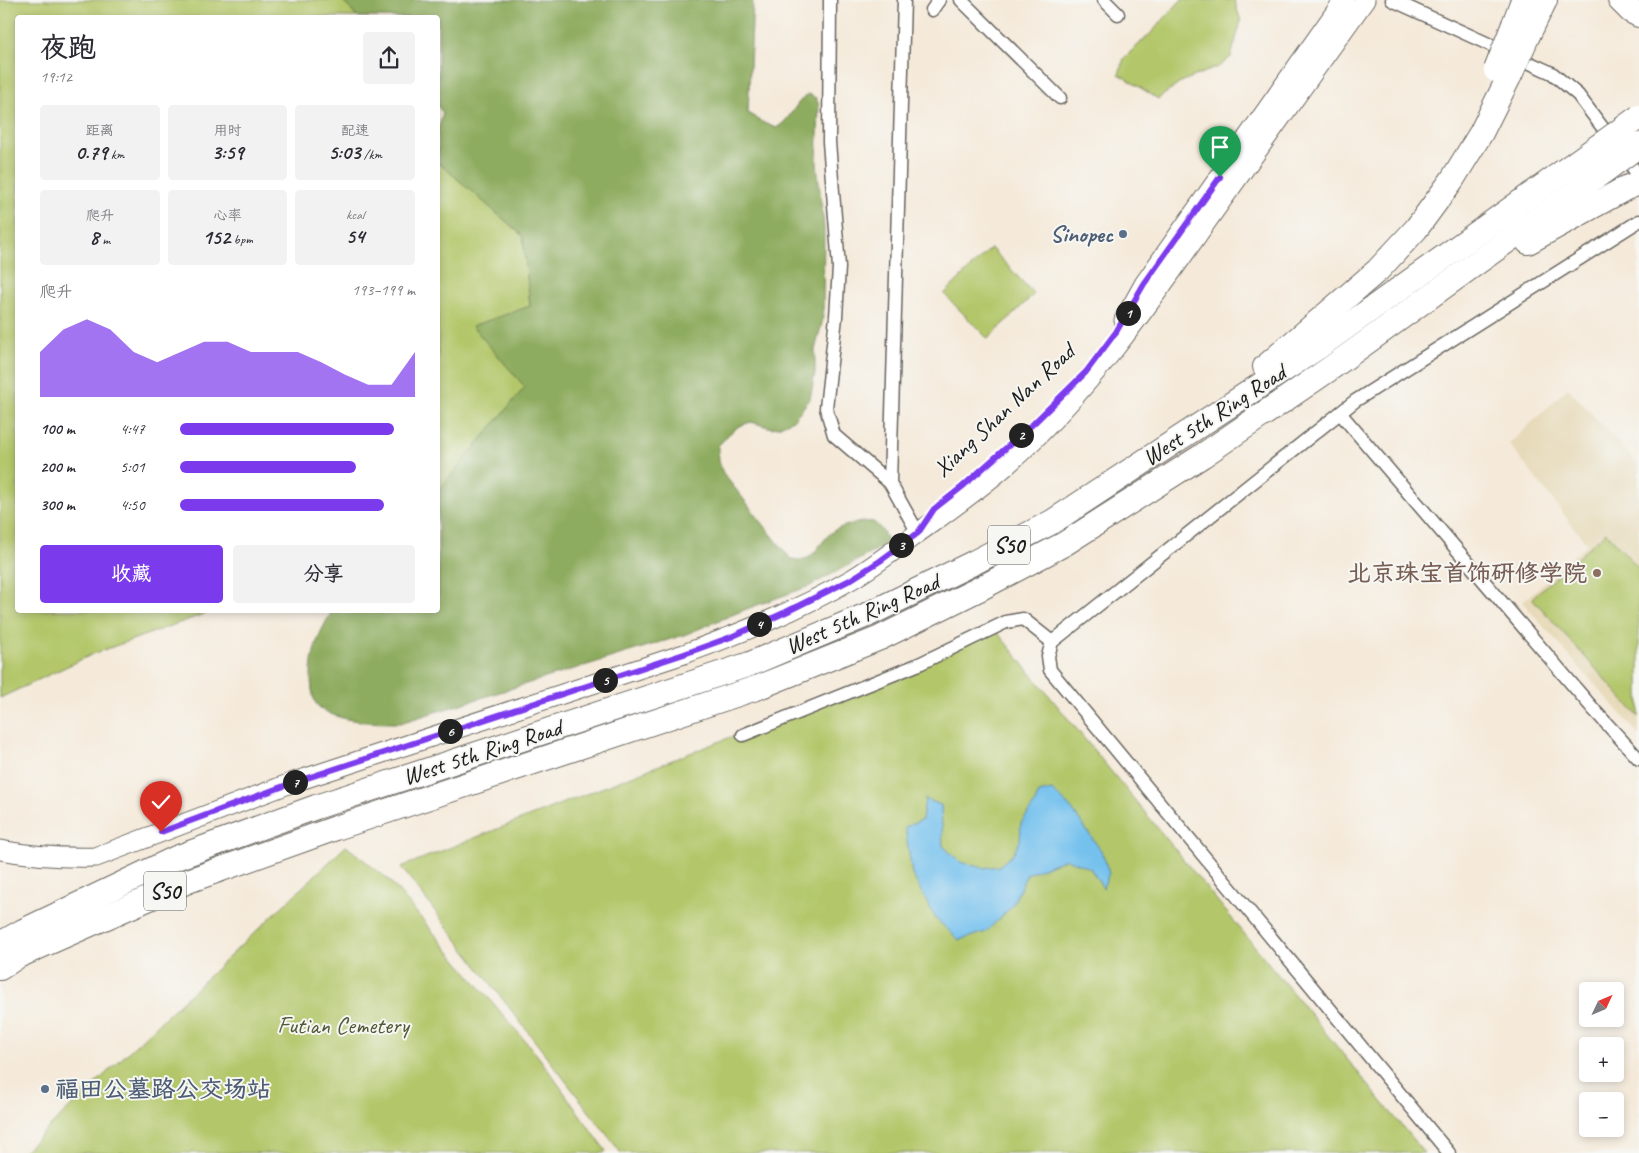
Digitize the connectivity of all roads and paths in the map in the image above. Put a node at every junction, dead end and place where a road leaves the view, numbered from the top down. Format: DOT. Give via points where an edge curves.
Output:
graph roads {
  1 [pos="830,0"];
  2 [pos="904,0"];
  3 [pos="961,0"];
  4 [pos="1104,0"];
  5 [pos="1344,0"];
  6 [pos="1365,0"];
  7 [pos="1392,0"];
  8 [pos="1523,0"];
  9 [pos="1545,0"];
  10 [pos="1620,0"];
  11 [pos="1118,14"];
  12 [pos="1639,15"];
  13 [pos="1521,29"];
  14 [pos="1060,98"];
  15 [pos="1639,117"];
  16 [pos="1639,145"];
  17 [pos="1597,162"];
  18 [pos="1635,182"];
  19 [pos="1639,221"];
  20 [pos="1441,290"];
  21 [pos="1340,413"];
  22 [pos="1187,433"];
  23 [pos="890,483"];
  24 [pos="918,533"];
  25 [pos="1052,642"];
  26 [pos="743,735"];
  27 [pos="1639,759"];
  28 [pos="0,850"];
  29 [pos="6,956"];
  30 [pos="0,975"];
  31 [pos="1449,1153"];
  1 -- 23 [label="street" via="829,142 839,267 826,408 834,436"];
  2 -- 23 [label="street"];
  3 -- 14 [label="street"];
  4 -- 11 [label="street"];
  5 -- 24 [label="main road, Xiang Shan Nan Road" via="1086,372 1027,430 934,509"];
  6 -- 24 [label="main road, Xiang Shan Nan Road" via="1112,354 1008,464"];
  7 -- 18 [label="street" via="1552,73 1578,95"];
  8 -- 13 [label="highway"];
  9 -- 13 [label="highway"];
  10 -- 12 [label="highway"];
  13 -- 22 [label="highway, bridge" via="1452,180 1416,229 1378,270"];
  15 -- 17 [label="highway, West 5th Ring Road / S50, bridge"];
  16 -- 17 [label="highway, West 5th Ring Road / S50, bridge"];
  17 -- 20 [label="highway, West 5th Ring Road / S50"];
  17 -- 22 [label="highway, West 5th Ring Road / S50"];
  18 -- 20 [label="highway"];
  19 -- 21 [label="street"];
  20 -- 29 [label="highway, West 5th Ring Road / S50" via="1202,456 1064,544 880,638 759,687 376,814 188,881"];
  21 -- 25 [label="street"];
  21 -- 27 [label="street"];
  22 -- 29 [label="highway, West 5th Ring Road / S50" via="1052,522 974,564 868,614 750,664 316,807 176,858 23,931"];
  23 -- 24 [label="street"];
  24 -- 28 [label="main road, Xiang Shan Nan Road" via="850,580 731,637 665,660 292,783 96,856 66,858"];
  25 -- 26 [label="street" via="1023,620 1006,622 917,665"];
  25 -- 31 [label="street" via="1048,656 1050,670"];
  29 -- 30 [label="highway"];
}
